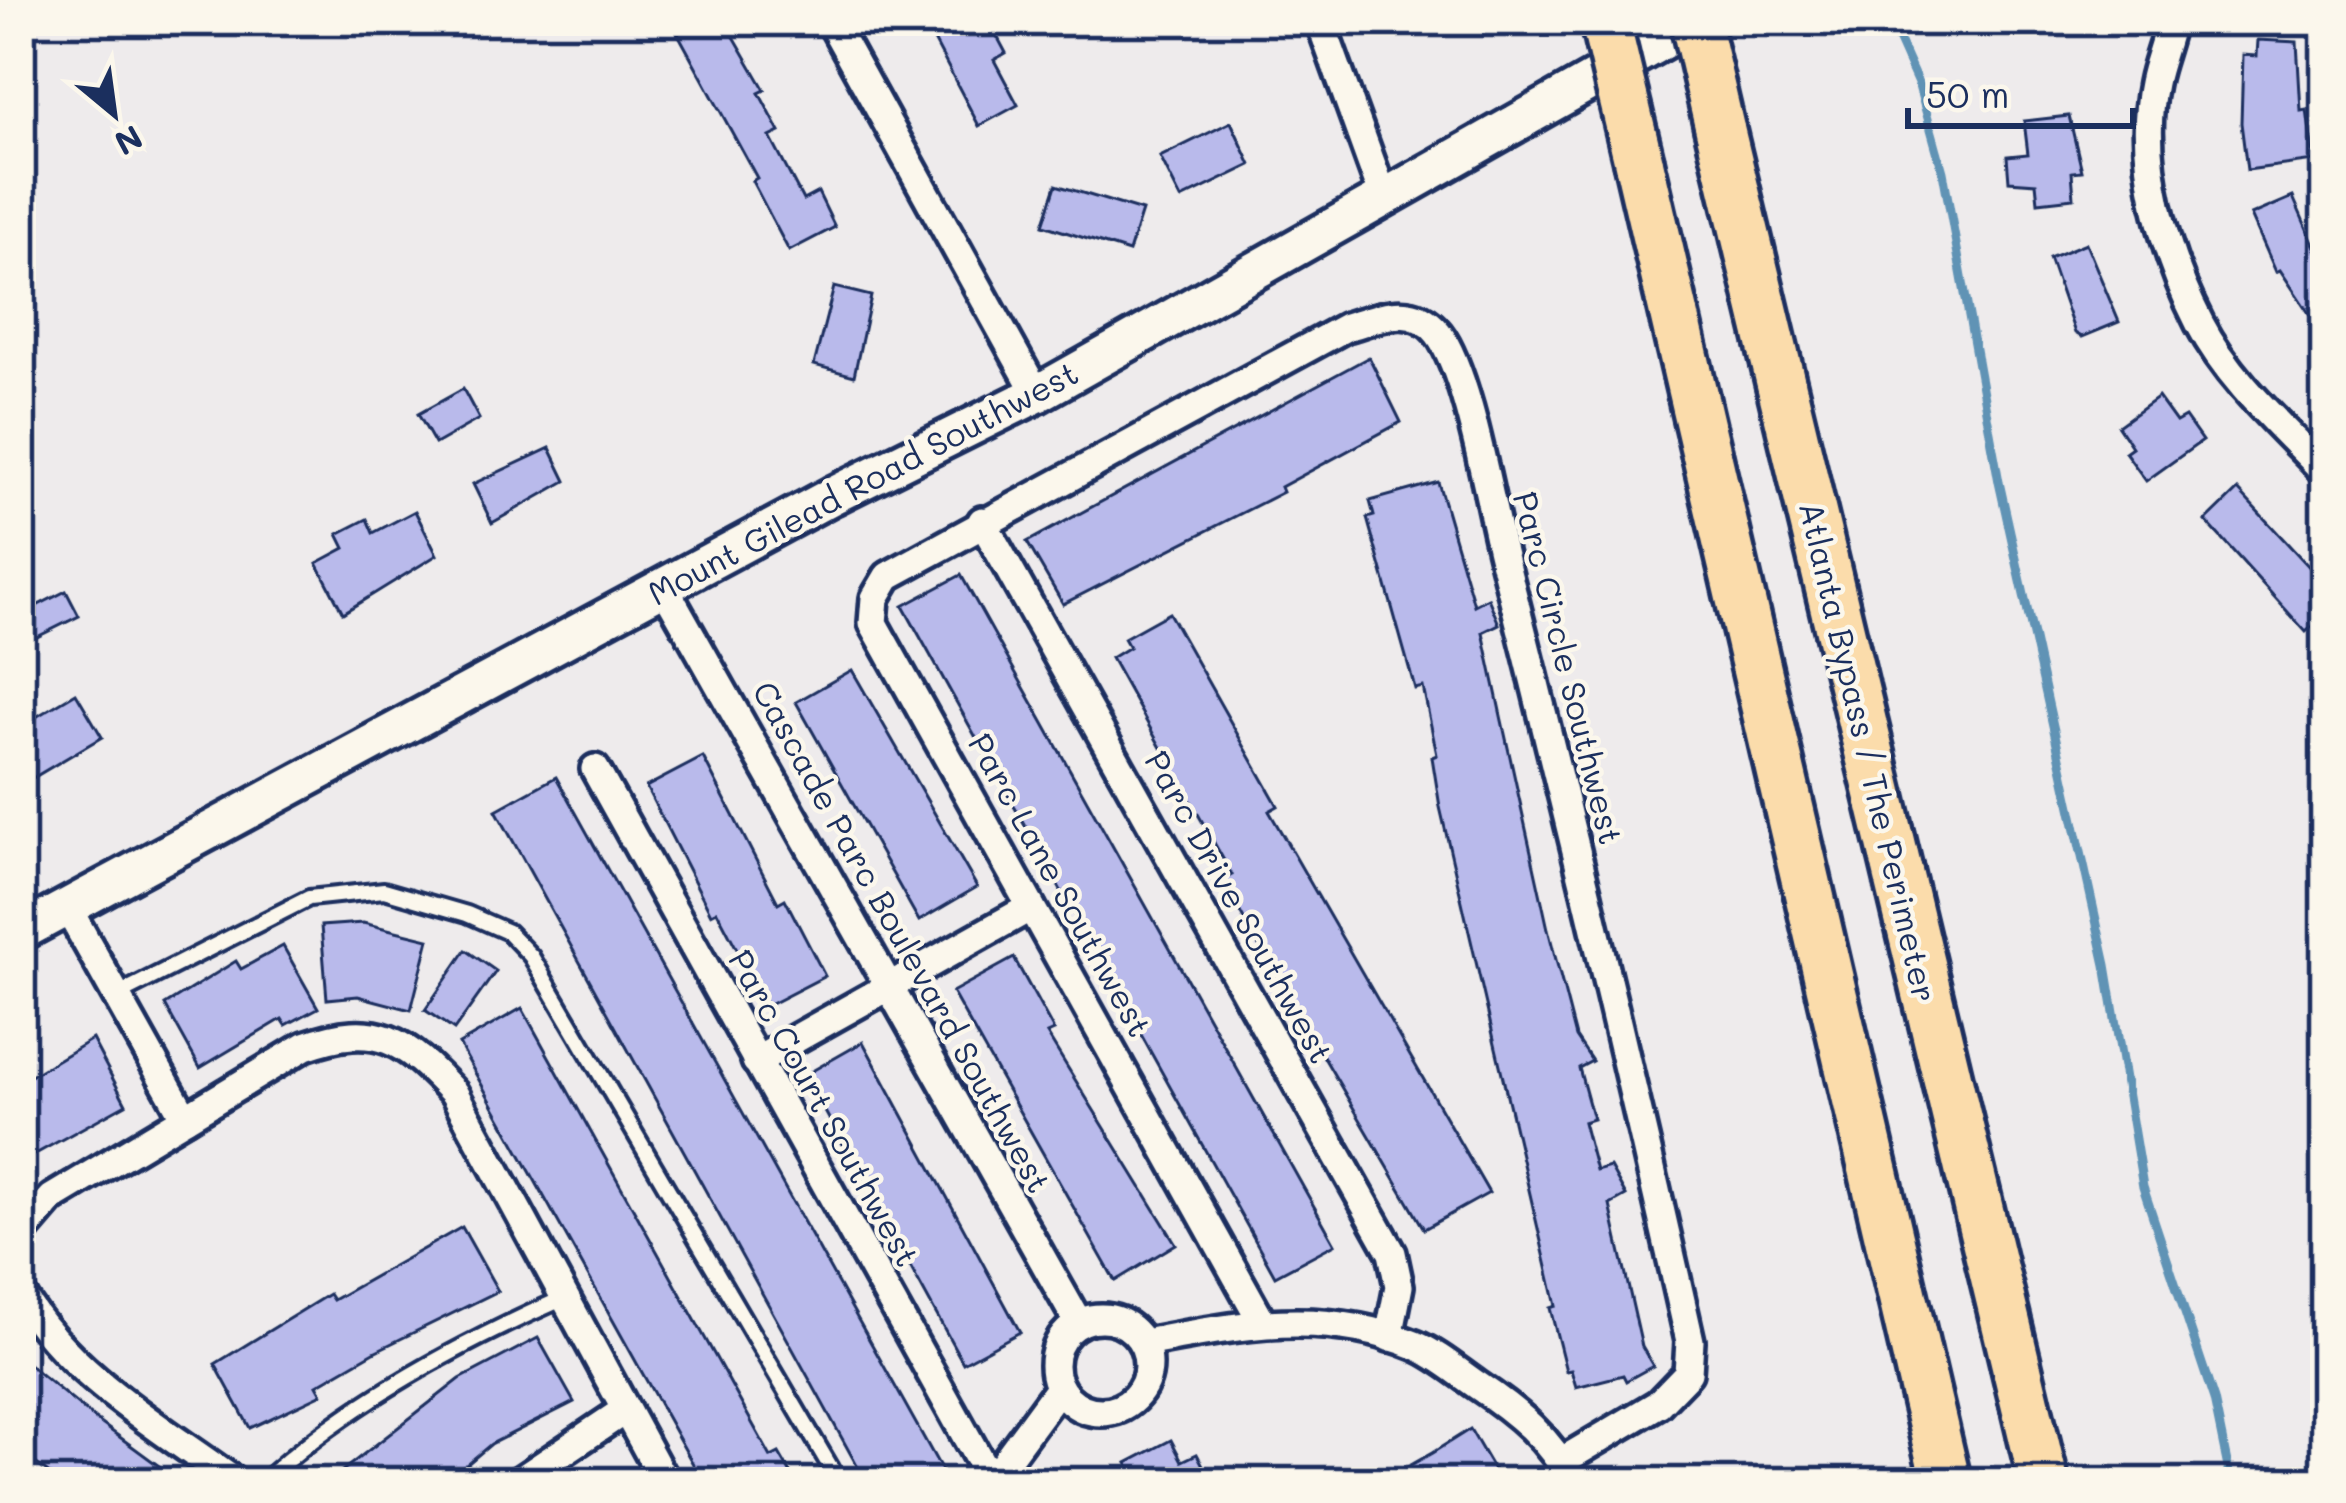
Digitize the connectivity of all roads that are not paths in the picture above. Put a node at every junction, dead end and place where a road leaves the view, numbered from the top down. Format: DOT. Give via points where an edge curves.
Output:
graph roads {
  1 [pos="831,21"];
  2 [pos="1320,21"];
  3 [pos="1605,21"];
  4 [pos="1696,21"];
  5 [pos="2170,21"];
  6 [pos="1385,201"];
  7 [pos="1037,394"];
  8 [pos="2325,472"];
  9 [pos="982,521"];
  10 [pos="664,586"];
  11 [pos="595,769"];
  12 [pos="67,907"];
  13 [pos="1031,907"];
  14 [pos="21,932"];
  15 [pos="890,988"];
  16 [pos="117,995"];
  17 [pos="757,1060"];
  18 [pos="185,1118"];
  19 [pos="21,1234"];
  20 [pos="21,1294"];
  21 [pos="564,1298"];
  22 [pos="1262,1320"];
  23 [pos="1078,1322"];
  24 [pos="1389,1337"];
  25 [pos="1145,1343"];
  26 [pos="1059,1388"];
  27 [pos="625,1409"];
  28 [pos="1567,1472"];
  29 [pos="990,1481"];
  30 [pos="235,1482"];
  31 [pos="263,1482"];
  32 [pos="518,1482"];
  33 [pos="665,1482"];
  34 [pos="833,1482"];
  35 [pos="1946,1482"];
  36 [pos="2044,1482"];
  1 -- 7 [label="street"];
  2 -- 6 [label="street"];
  3 -- 35 [label="highway, bridge"];
  4 -- 6 [label="street, Mount Gilead Road Southwest"];
  4 -- 36 [label="highway, Atlanta Bypass / The Perimeter, bridge"];
  5 -- 8 [label="street" via="2152,86 2151,131 2154,194 2168,237 2200,325"];
  6 -- 7 [label="street, Mount Gilead Road Southwest"];
  7 -- 10 [label="street, Mount Gilead Road Southwest"];
  9 -- 13 [label="street, Parc Lane Southwest" via="888,577 873,623"];
  9 -- 24 [label="street, Parc Drive Southwest" via="1392,1253 1400,1286"];
  9 -- 28 [label="street, Parc Circle Southwest" via="1346,327 1398,312 1417,315 1437,333 1464,403 1545,722 1690,1341 1688,1373"];
  10 -- 12 [label="street, Mount Gilead Road Southwest"];
  10 -- 15 [label="street, Cascade Parc Boulevard Southwest"];
  11 -- 17 [label="street, Parc Court Southwest"];
  12 -- 14 [label="street, Mount Gilead Road Southwest"];
  12 -- 16 [label="street"];
  13 -- 15 [label="street"];
  13 -- 22 [label="street, Parc Lane Southwest"];
  15 -- 17 [label="street"];
  15 -- 23 [label="street, Cascade Parc Boulevard Southwest"];
  16 -- 18 [label="street"];
  16 -- 34 [label="lane" via="309,898 384,890 508,932 531,956 641,1140"];
  17 -- 29 [label="street, Parc Court Southwest"];
  18 -- 19 [label="street" via="52,1198"];
  18 -- 21 [label="street" via="336,1035 380,1034 403,1043 454,1093"];
  20 -- 30 [label="street" via="38,1323 118,1397"];
  21 -- 27 [label="street"];
  21 -- 31 [label="lane" via="416,1373"];
  22 -- 24 [label="street"];
  22 -- 25 [label="street"];
  23 -- 25 [label="street" via="1103,1316"];
  23 -- 26 [label="street" via="1054,1353"];
  24 -- 28 [label="street" via="1419,1346 1520,1414"];
  25 -- 26 [label="street" via="1146,1382 1124,1407 1097,1413"];
  26 -- 29 [label="street"];
  27 -- 32 [label="street"];
  27 -- 33 [label="street"];
}
